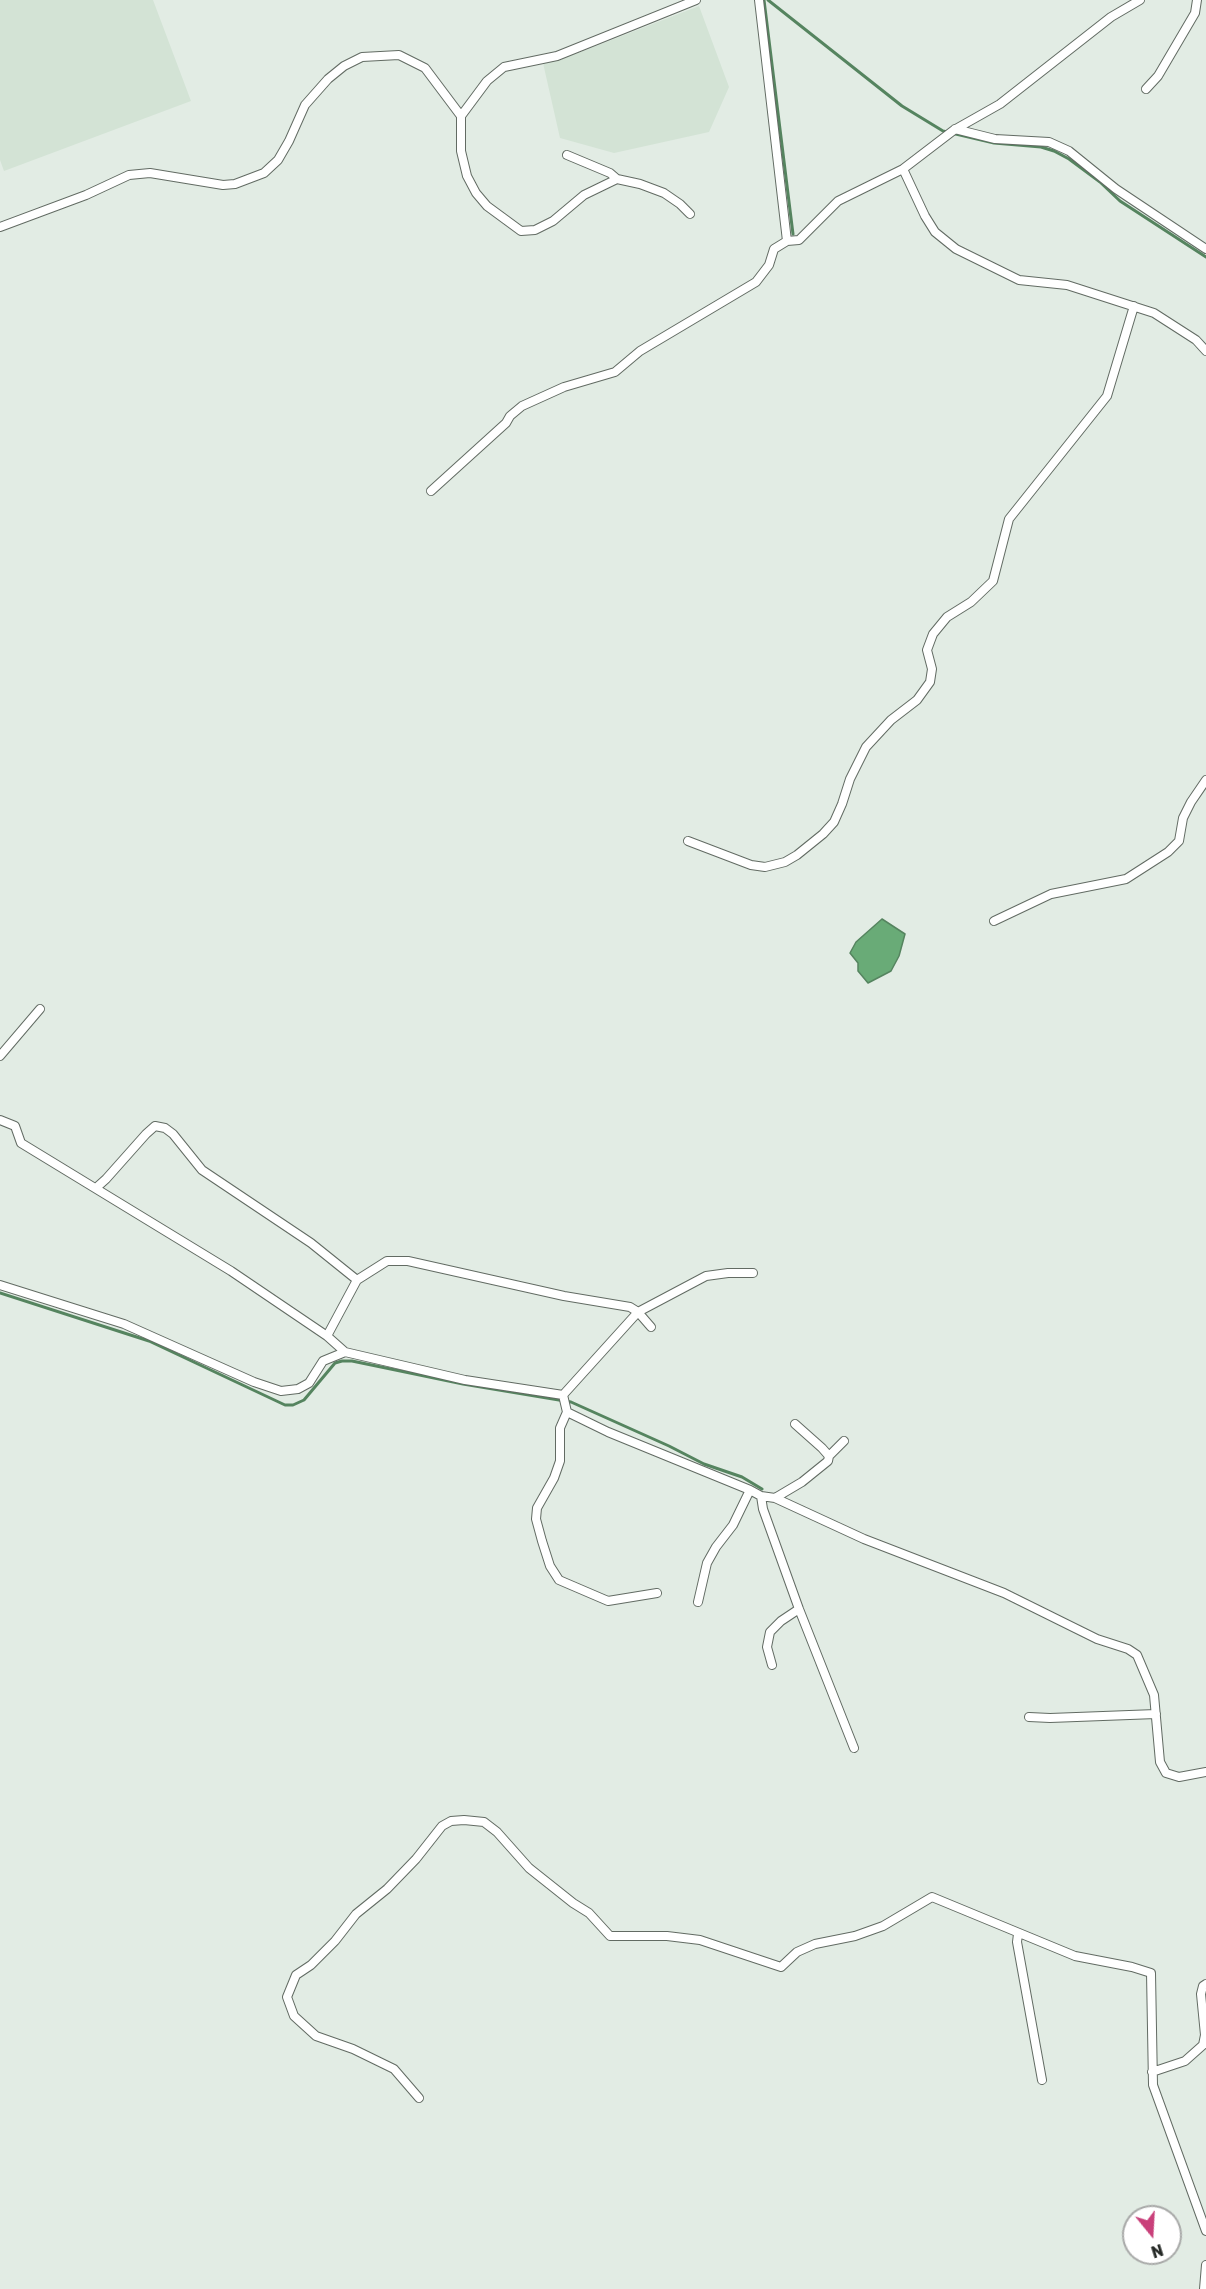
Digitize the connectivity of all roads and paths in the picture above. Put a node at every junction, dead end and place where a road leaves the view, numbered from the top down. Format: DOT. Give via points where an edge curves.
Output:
graph roads {
  1 [pos="696,0"];
  2 [pos="759,0"];
  3 [pos="1140,0"];
  4 [pos="1197,0"];
  5 [pos="1146,89"];
  6 [pos="461,116"];
  7 [pos="954,129"];
  8 [pos="567,155"];
  9 [pos="903,169"];
  10 [pos="617,179"];
  11 [pos="690,214"];
  12 [pos="0,227"];
  13 [pos="787,241"];
  14 [pos="1206,249"];
  15 [pos="1134,306"];
  16 [pos="1206,351"];
  17 [pos="431,492"];
  18 [pos="1206,780"];
  19 [pos="688,841"];
  20 [pos="994,921"];
  21 [pos="40,1009"];
  22 [pos="0,1056"];
  23 [pos="0,1120"];
  24 [pos="96,1188"];
  25 [pos="753,1273"];
  26 [pos="357,1280"];
  27 [pos="0,1285"];
  28 [pos="638,1312"];
  29 [pos="651,1327"];
  30 [pos="327,1336"];
  31 [pos="345,1352"];
  32 [pos="563,1396"];
  33 [pos="566,1409"];
  34 [pos="795,1424"];
  35 [pos="844,1441"];
  36 [pos="829,1456"];
  37 [pos="750,1490"];
  38 [pos="762,1496"];
  39 [pos="775,1498"];
  40 [pos="657,1593"];
  41 [pos="698,1602"];
  42 [pos="799,1610"];
  43 [pos="772,1665"];
  44 [pos="1156,1714"];
  45 [pos="1029,1717"];
  46 [pos="854,1748"];
  47 [pos="1206,1772"];
  48 [pos="1018,1934"];
  49 [pos="1206,1984"];
  50 [pos="1152,2072"];
  51 [pos="1042,2080"];
  52 [pos="419,2098"];
  53 [pos="1206,2231"];
  54 [pos="1206,2265"];
  55 [pos="1203,2289"];
  1 -- 6 [label="street" via="557,56 504,67 487,81"];
  2 -- 13 [label="street"];
  3 -- 7 [label="street" via="1111,16 1000,104"];
  4 -- 5 [label="street" via="1194,13 1158,76"];
  6 -- 10 [label="street" via="461,151 472,185 487,206 521,231 535,230 553,221 584,195"];
  6 -- 12 [label="street" via="425,68 399,55 362,57 328,79 306,105 278,160 264,173 223,185 150,173 129,175"];
  7 -- 9 [label="street"];
  7 -- 14 [label="street" via="995,139 1049,142 1069,151 1126,196"];
  8 -- 10 [label="street"];
  9 -- 13 [label="street" via="838,201 799,240"];
  9 -- 15 [label="street" via="934,232 956,249 1019,280 1067,285"];
  10 -- 11 [label="street" via="664,193"];
  13 -- 17 [label="street" via="774,249 756,282 640,351 615,372 564,387 522,406"];
  15 -- 16 [label="street" via="1181,329"];
  15 -- 19 [label="street" via="1107,396 1009,519 993,581 947,617 933,634 927,650 932,669 930,682 917,700 866,747 834,822 797,855 765,867"];
  18 -- 20 [label="street" via="1183,818 1179,841 1168,852 1126,879 1051,894"];
  21 -- 22 [label="street"];
  23 -- 24 [label="street" via="15,1126 21,1143"];
  24 -- 26 [label="street" via="155,1126 165,1128 202,1170 311,1243"];
  24 -- 30 [label="street"];
  25 -- 28 [label="street" via="706,1276"];
  26 -- 28 [label="street" via="387,1261 408,1261 630,1307"];
  26 -- 30 [label="street"];
  27 -- 31 [label="street" via="124,1324 281,1391 309,1383 323,1361"];
  28 -- 29 [label="street"];
  28 -- 32 [label="street"];
  30 -- 31 [label="street"];
  31 -- 32 [label="street" via="465,1380"];
  32 -- 33 [label="street"];
  33 -- 37 [label="street" via="608,1432"];
  33 -- 40 [label="street" via="560,1428 560,1461 537,1508 550,1566 559,1580 608,1601"];
  34 -- 36 [label="street"];
  35 -- 36 [label="street"];
  36 -- 39 [label="street" via="822,1468"];
  37 -- 38 [label="street"];
  37 -- 41 [label="street" via="733,1526 707,1563"];
  38 -- 39 [label="street"];
  38 -- 42 [label="street" via="763,1509"];
  39 -- 44 [label="street" via="1128,1649 1137,1655 1145,1671"];
  42 -- 43 [label="street" via="770,1632 767,1647"];
  42 -- 46 [label="street"];
  44 -- 45 [label="street"];
  44 -- 47 [label="street" via="1160,1761 1166,1773 1179,1777"];
  48 -- 50 [label="street" via="1075,1956 1151,1973"];
  48 -- 51 [label="street"];
  48 -- 52 [label="street" via="932,1897 883,1926 797,1952 781,1967 700,1940 610,1936 589,1913 529,1868 484,1822 451,1821 442,1826 387,1889 356,1914 311,1965 296,1975 287,1997 294,2016 316,2036 394,2069"];
  49 -- 50 [label="street" via="1201,1994 1203,2045 1185,2061"];
  50 -- 53 [label="street" via="1153,2085"];
  54 -- 55 [label="street"];
}
